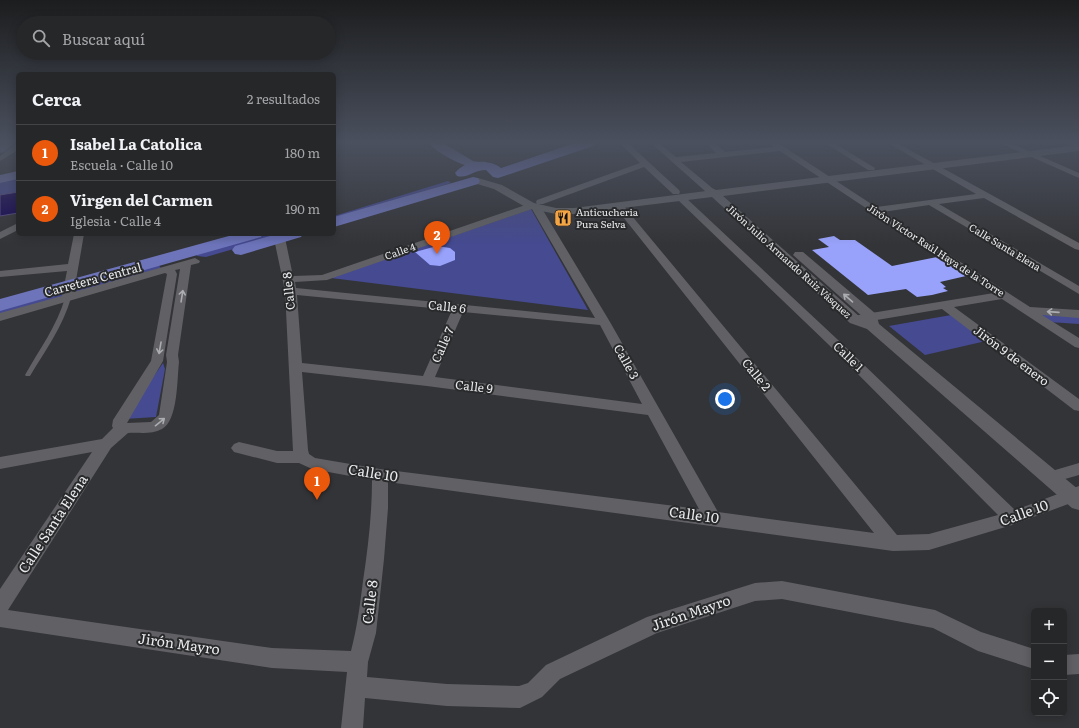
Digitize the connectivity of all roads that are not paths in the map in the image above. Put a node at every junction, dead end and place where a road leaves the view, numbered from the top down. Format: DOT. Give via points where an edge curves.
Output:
graph roads {
  1 [pos="465,177"];
  2 [pos="466,177"];
  3 [pos="471,177"];
  4 [pos="474,177"];
  5 [pos="490,177"];
  6 [pos="498,177"];
  7 [pos="611,177"];
  8 [pos="659,177"];
  9 [pos="698,177"];
  10 [pos="824,177"];
  11 [pos="953,177"];
  12 [pos="717,191"];
  13 [pos="679,195"];
  14 [pos="986,195"];
  15 [pos="931,203"];
  16 [pos="536,205"];
  17 [pos="619,206"];
  18 [pos="875,210"];
  19 [pos="336,211"];
  20 [pos="336,221"];
  21 [pos="16,227"];
  22 [pos="0,236"];
  23 [pos="79,236"];
  24 [pos="250,236"];
  25 [pos="281,236"];
  26 [pos="284,236"];
  27 [pos="1079,247"];
  28 [pos="794,251"];
  29 [pos="780,252"];
  30 [pos="189,260"];
  31 [pos="73,267"];
  32 [pos="168,269"];
  33 [pos="0,274"];
  34 [pos="290,285"];
  35 [pos="1079,291"];
  36 [pos="68,292"];
  37 [pos="1005,295"];
  38 [pos="0,305"];
  39 [pos="944,305"];
  40 [pos="459,308"];
  41 [pos="1028,310"];
  42 [pos="1079,314"];
  43 [pos="0,317"];
  44 [pos="1043,320"];
  45 [pos="871,321"];
  46 [pos="604,322"];
  47 [pos="1079,323"];
  48 [pos="1079,344"];
  49 [pos="295,366"];
  50 [pos="28,375"];
  51 [pos="427,381"];
  52 [pos="1079,406"];
  53 [pos="652,410"];
  54 [pos="123,429"];
  55 [pos="106,444"];
  56 [pos="238,448"];
  57 [pos="307,460"];
  58 [pos="0,463"];
  59 [pos="1079,469"];
  60 [pos="380,475"];
  61 [pos="1051,478"];
  62 [pos="1076,497"];
  63 [pos="714,518"];
  64 [pos="1012,518"];
  65 [pos="893,543"];
  66 [pos="0,604"];
  67 [pos="0,618"];
  68 [pos="1031,658"];
  69 [pos="358,662"];
  70 [pos="1079,664"];
  71 [pos="1067,665"];
  72 [pos="355,686"];
  73 [pos="352,728"];
  1 -- 19 [label="highway"];
  2 -- 20 [label="highway"];
  3 -- 16 [label="street"];
  4 -- 5 [label="highway" via="490,180"];
  6 -- 16 [label="street"];
  7 -- 16 [label="street, Calle 4"];
  8 -- 13 [label="street, Calle 1"];
  9 -- 12 [label="street, Jirón Julio Armando Ruiz Vásquez"];
  10 -- 12 [label="street"];
  10 -- 18 [label="street, Jirón Víctor Raúl Haya de la Torre"];
  11 -- 14 [label="street"];
  12 -- 13 [label="street"];
  12 -- 28 [label="street, Jirón Julio Armando Ruiz Vásquez"];
  12 -- 29 [label="street, Jirón Julio Armando Ruiz Vásquez"];
  13 -- 16 [label="street" via="570,206"];
  13 -- 17 [label="street"];
  13 -- 64 [label="street, Calle 1"];
  14 -- 15 [label="street"];
  14 -- 27 [label="street"];
  15 -- 18 [label="street"];
  15 -- 35 [label="street, Calle Santa Elena"];
  16 -- 17 [label="street" via="556,212"];
  16 -- 34 [label="street, Calle 4" via="323,278"];
  16 -- 46 [label="street, Calle 3"];
  17 -- 65 [label="street, Calle 2"];
  18 -- 37 [label="street, Jirón Víctor Raúl Haya de la Torre"];
  21 -- 22 [label="street"];
  23 -- 31 [label="street"];
  24 -- 30 [label="highway, Carretera Central"];
  25 -- 30 [label="highway, Carretera Central" via="202,261"];
  26 -- 34 [label="street, Calle 8"];
  28 -- 29 [label="street"];
  45 -- 28 [label="street, Jirón Julio Armando Ruiz Vásquez, one-way"];
  29 -- 45 [label="street, Jirón Julio Armando Ruiz Vásquez" via="855,320"];
  30 -- 32 [label="street"];
  30 -- 36 [label="highway, Carretera Central"];
  54 -- 30 [label="street, one-way" via="156,426 166,416 172,355"];
  31 -- 33 [label="street"];
  31 -- 36 [label="street"];
  32 -- 36 [label="street"];
  32 -- 54 [label="street, one-way" via="172,274 157,360 120,420 119,426"];
  34 -- 40 [label="street, Calle 6"];
  34 -- 49 [label="street, Calle 8"];
  36 -- 38 [label="highway, Carretera Central"];
  36 -- 43 [label="street"];
  36 -- 50 [label="lane" via="66,304"];
  37 -- 39 [label="street"];
  37 -- 41 [label="street, Jirón Víctor Raúl Haya de la Torre"];
  39 -- 45 [label="street"];
  39 -- 52 [label="street, Jirón 9 de enero"];
  40 -- 46 [label="street, Calle 6"];
  40 -- 51 [label="street, Calle 7"];
  42 -- 41 [label="street, one-way"];
  41 -- 44 [label="street, Jirón Víctor Raúl Haya de la Torre"];
  44 -- 47 [label="street"];
  44 -- 48 [label="street, Jirón Víctor Raúl Haya de la Torre"];
  45 -- 61 [label="street, Jirón Julio Armando Ruiz Vásquez"];
  46 -- 53 [label="street, Calle 3"];
  49 -- 51 [label="street, Calle 9"];
  49 -- 57 [label="street, Calle 8" via="300,450"];
  51 -- 53 [label="street, Calle 9"];
  53 -- 63 [label="street, Calle 3"];
  54 -- 55 [label="street, Calle Santa Elena"];
  55 -- 58 [label="street"];
  55 -- 66 [label="street, Calle Santa Elena"];
  56 -- 57 [label="street, Calle 10" via="277,457"];
  57 -- 60 [label="street, Calle 10"];
  59 -- 61 [label="street"];
  60 -- 63 [label="street, Calle 10"];
  60 -- 69 [label="street, Calle 8" via="380,508 366,633"];
  61 -- 62 [label="street, Jirón Julio Armando Ruiz Vásquez"];
  62 -- 64 [label="street, Calle 10"];
  63 -- 65 [label="street, Calle 10"];
  64 -- 65 [label="street, Calle 10" via="929,542"];
  67 -- 69 [label="street, Jirón Mayro" via="272,658"];
  68 -- 72 [label="street, Jirón Mayro" via="978,642 935,619 782,590 755,592 654,624 553,672 535,690 520,697 447,695"];
  69 -- 72 [label="street, Calle 8"];
  70 -- 71 [label="street"];
  72 -- 73 [label="street, Calle 8"];
}
